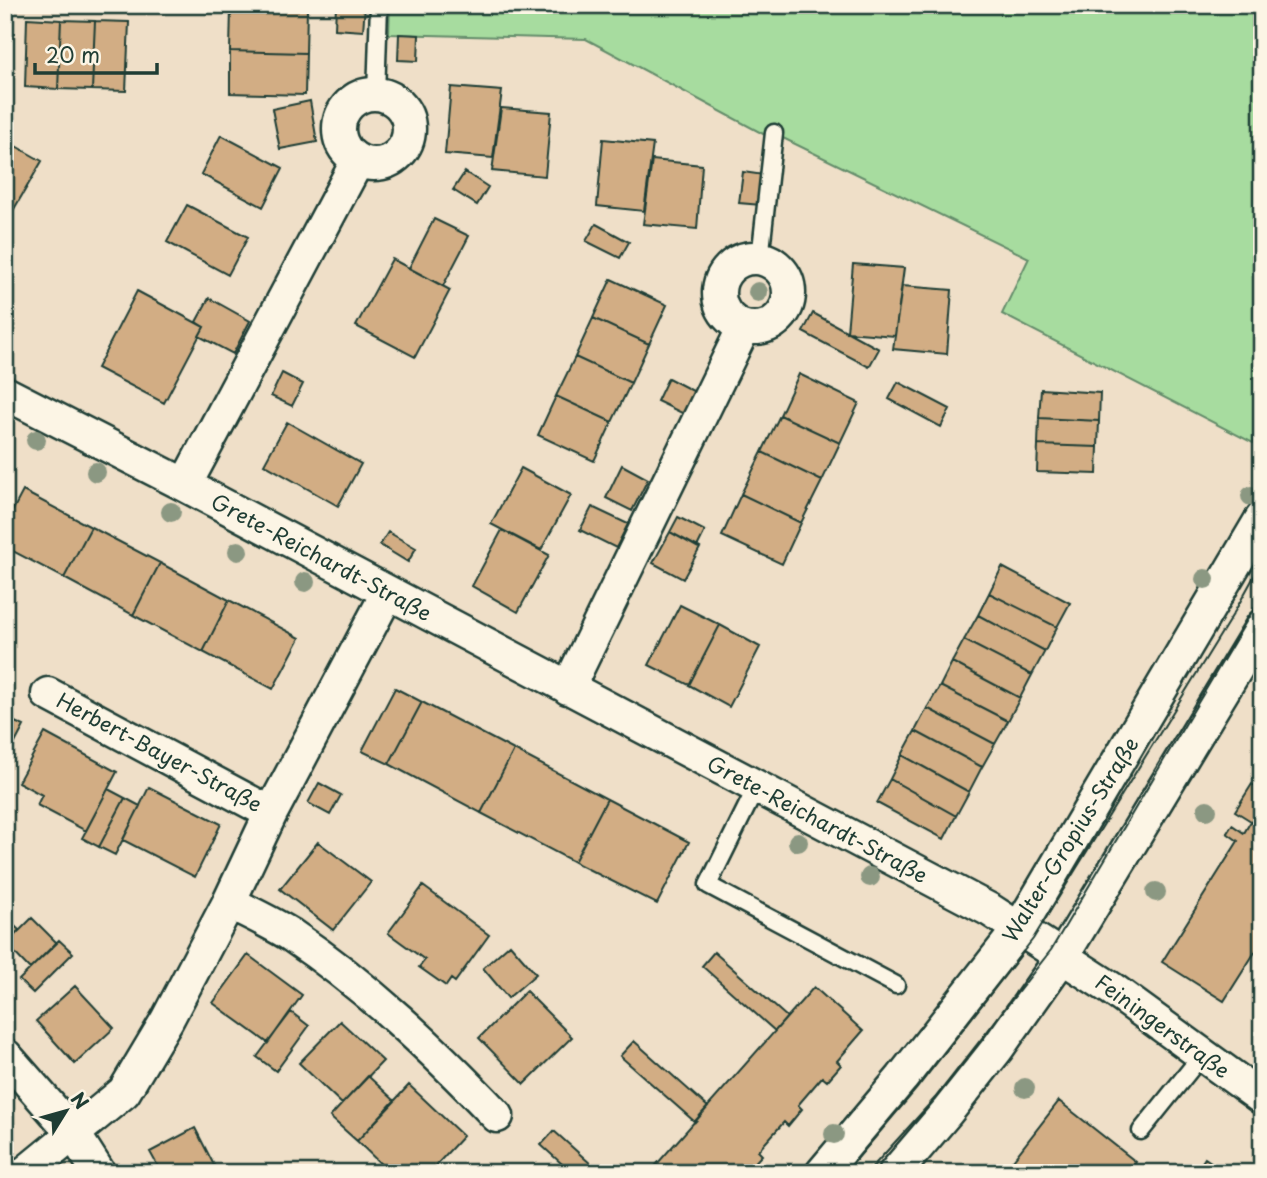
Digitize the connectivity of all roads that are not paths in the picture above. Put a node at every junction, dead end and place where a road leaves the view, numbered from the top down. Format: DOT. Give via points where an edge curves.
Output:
graph roads {
  1 [pos="379,5"];
  2 [pos="376,94"];
  3 [pos="774,133"];
  4 [pos="358,160"];
  5 [pos="760,258"];
  6 [pos="744,327"];
  7 [pos="5,393"];
  8 [pos="185,485"];
  9 [pos="1262,518"];
  10 [pos="387,594"];
  11 [pos="1262,626"];
  12 [pos="568,688"];
  13 [pos="48,694"];
  14 [pos="756,788"];
  15 [pos="271,813"];
  16 [pos="229,902"];
  17 [pos="1019,929"];
  18 [pos="1062,957"];
  19 [pos="896,985"];
  20 [pos="5,1055"];
  21 [pos="1202,1055"];
  22 [pos="1262,1098"];
  23 [pos="497,1116"];
  24 [pos="1141,1132"];
  25 [pos="74,1134"];
  26 [pos="26,1173"];
  27 [pos="99,1173"];
  28 [pos="822,1173"];
  29 [pos="895,1173"];
  1 -- 2 [label="lane"];
  2 -- 4 [label="street" via="357,98 341,115 339,137"];
  2 -- 4 [label="street" via="401,106 407,116 408,140 394,159 382,164"];
  3 -- 5 [label="lane"];
  4 -- 8 [label="street, Grete-Reichardt-Straße"];
  5 -- 6 [label="street" via="735,264 720,285 724,311"];
  5 -- 6 [label="street" via="771,262 787,279 789,301 777,321 755,329"];
  6 -- 12 [label="street"];
  7 -- 8 [label="street, Grete-Reichardt-Straße"];
  8 -- 10 [label="street, Grete-Reichardt-Straße"];
  9 -- 17 [label="street, Walter-Gropius-Straße"];
  10 -- 12 [label="street, Grete-Reichardt-Straße"];
  10 -- 15 [label="street, Herbert-Bayer-Straße"];
  11 -- 18 [label="street"];
  12 -- 14 [label="street, Grete-Reichardt-Straße"];
  13 -- 15 [label="street, Herbert-Bayer-Straße"];
  14 -- 17 [label="street, Grete-Reichardt-Straße"];
  14 -- 19 [label="lane" via="708,885"];
  15 -- 16 [label="street, Herbert-Bayer-Straße"];
  16 -- 23 [label="street" via="289,934 371,994"];
  16 -- 25 [label="street, Herbert-Bayer-Straße" via="124,1092"];
  17 -- 18 [label="street, Grete-Reichardt-Straße"];
  17 -- 28 [label="street, Walter-Gropius-Straße"];
  18 -- 21 [label="street, Feiningerstraße"];
  18 -- 29 [label="street" via="997,1049"];
  20 -- 25 [label="street"];
  21 -- 22 [label="street, Feiningerstraße"];
  21 -- 24 [label="lane"];
  25 -- 26 [label="street, Herbert-Bayer-Straße"];
  25 -- 27 [label="street"];
}
